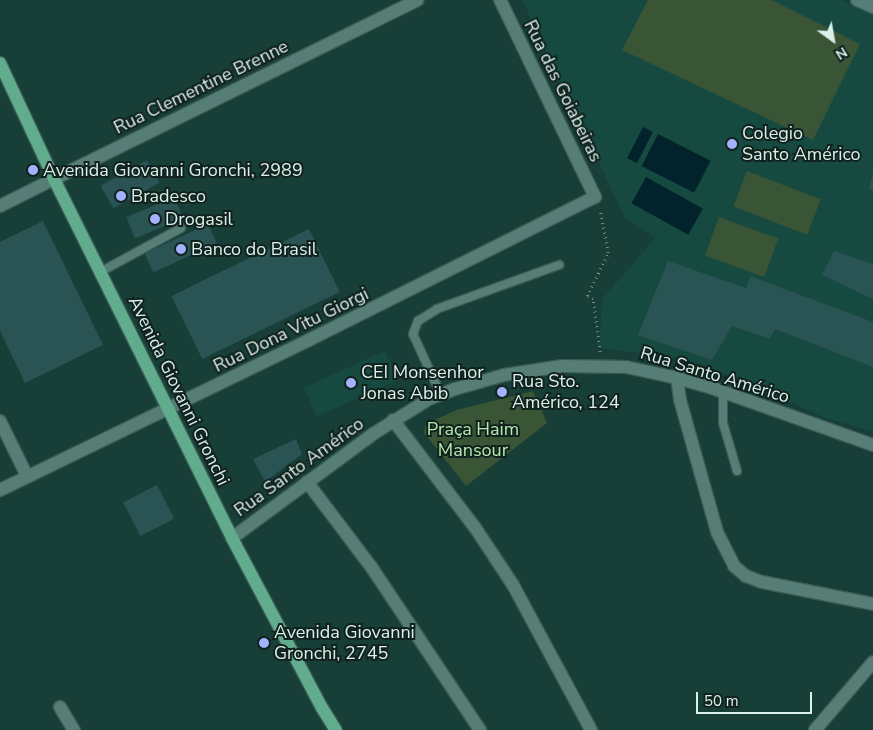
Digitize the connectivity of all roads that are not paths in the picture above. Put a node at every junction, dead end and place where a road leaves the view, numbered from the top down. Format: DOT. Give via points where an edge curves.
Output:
graph roads {
  1 [pos="417,0"];
  2 [pos="500,0"];
  3 [pos="857,0"];
  4 [pos="873,7"];
  5 [pos="0,63"];
  6 [pos="54,179"];
  7 [pos="595,197"];
  8 [pos="0,206"];
  9 [pos="181,228"];
  10 [pos="559,265"];
  11 [pos="100,272"];
  12 [pos="677,378"];
  13 [pos="723,392"];
  14 [pos="441,395"];
  15 [pos="168,409"];
  16 [pos="393,420"];
  17 [pos="0,421"];
  18 [pos="873,444"];
  19 [pos="737,471"];
  20 [pos="27,476"];
  21 [pos="307,482"];
  22 [pos="0,490"];
  23 [pos="232,538"];
  24 [pos="873,604"];
  25 [pos="873,662"];
  26 [pos="60,707"];
  27 [pos="74,730"];
  28 [pos="336,730"];
  29 [pos="480,730"];
  30 [pos="591,730"];
  31 [pos="816,730"];
  1 -- 6 [label="street, Rua Clementine Brenne"];
  2 -- 7 [label="street, Rua das Goiabeiras"];
  3 -- 4 [label="street"];
  5 -- 6 [label="main road, Avenida Giovanni Gronchi"];
  6 -- 8 [label="street, Rua Clementine Brenne"];
  6 -- 11 [label="main road, Avenida Giovanni Gronchi"];
  7 -- 15 [label="street, Rua Dona Vitu Giorgi"];
  9 -- 11 [label="lane"];
  10 -- 14 [label="lane" via="436,309 418,321 413,334"];
  11 -- 15 [label="main road, Avenida Giovanni Gronchi"];
  12 -- 13 [label="street, Rua Santo Américo"];
  12 -- 14 [label="street, Rua Santo Américo" via="626,367 572,365 504,375"];
  12 -- 24 [label="street" via="680,400 718,532 734,566 746,576 762,582"];
  13 -- 18 [label="street, Rua Santo Américo"];
  13 -- 19 [label="lane" via="723,423"];
  14 -- 16 [label="street, Rua Santo Américo"];
  15 -- 20 [label="street, Rua Dona Vitu Giorgi"];
  15 -- 23 [label="main road, Avenida Giovanni Gronchi"];
  16 -- 21 [label="street, Rua Santo Américo"];
  16 -- 30 [label="street" via="476,529 513,585"];
  17 -- 20 [label="street"];
  20 -- 22 [label="street, Rua Dona Vitu Giorgi"];
  21 -- 23 [label="street, Rua Santo Américo"];
  21 -- 29 [label="street" via="372,568"];
  23 -- 28 [label="main road, Avenida Giovanni Gronchi"];
  25 -- 31 [label="street"];
  26 -- 27 [label="street"];
}
